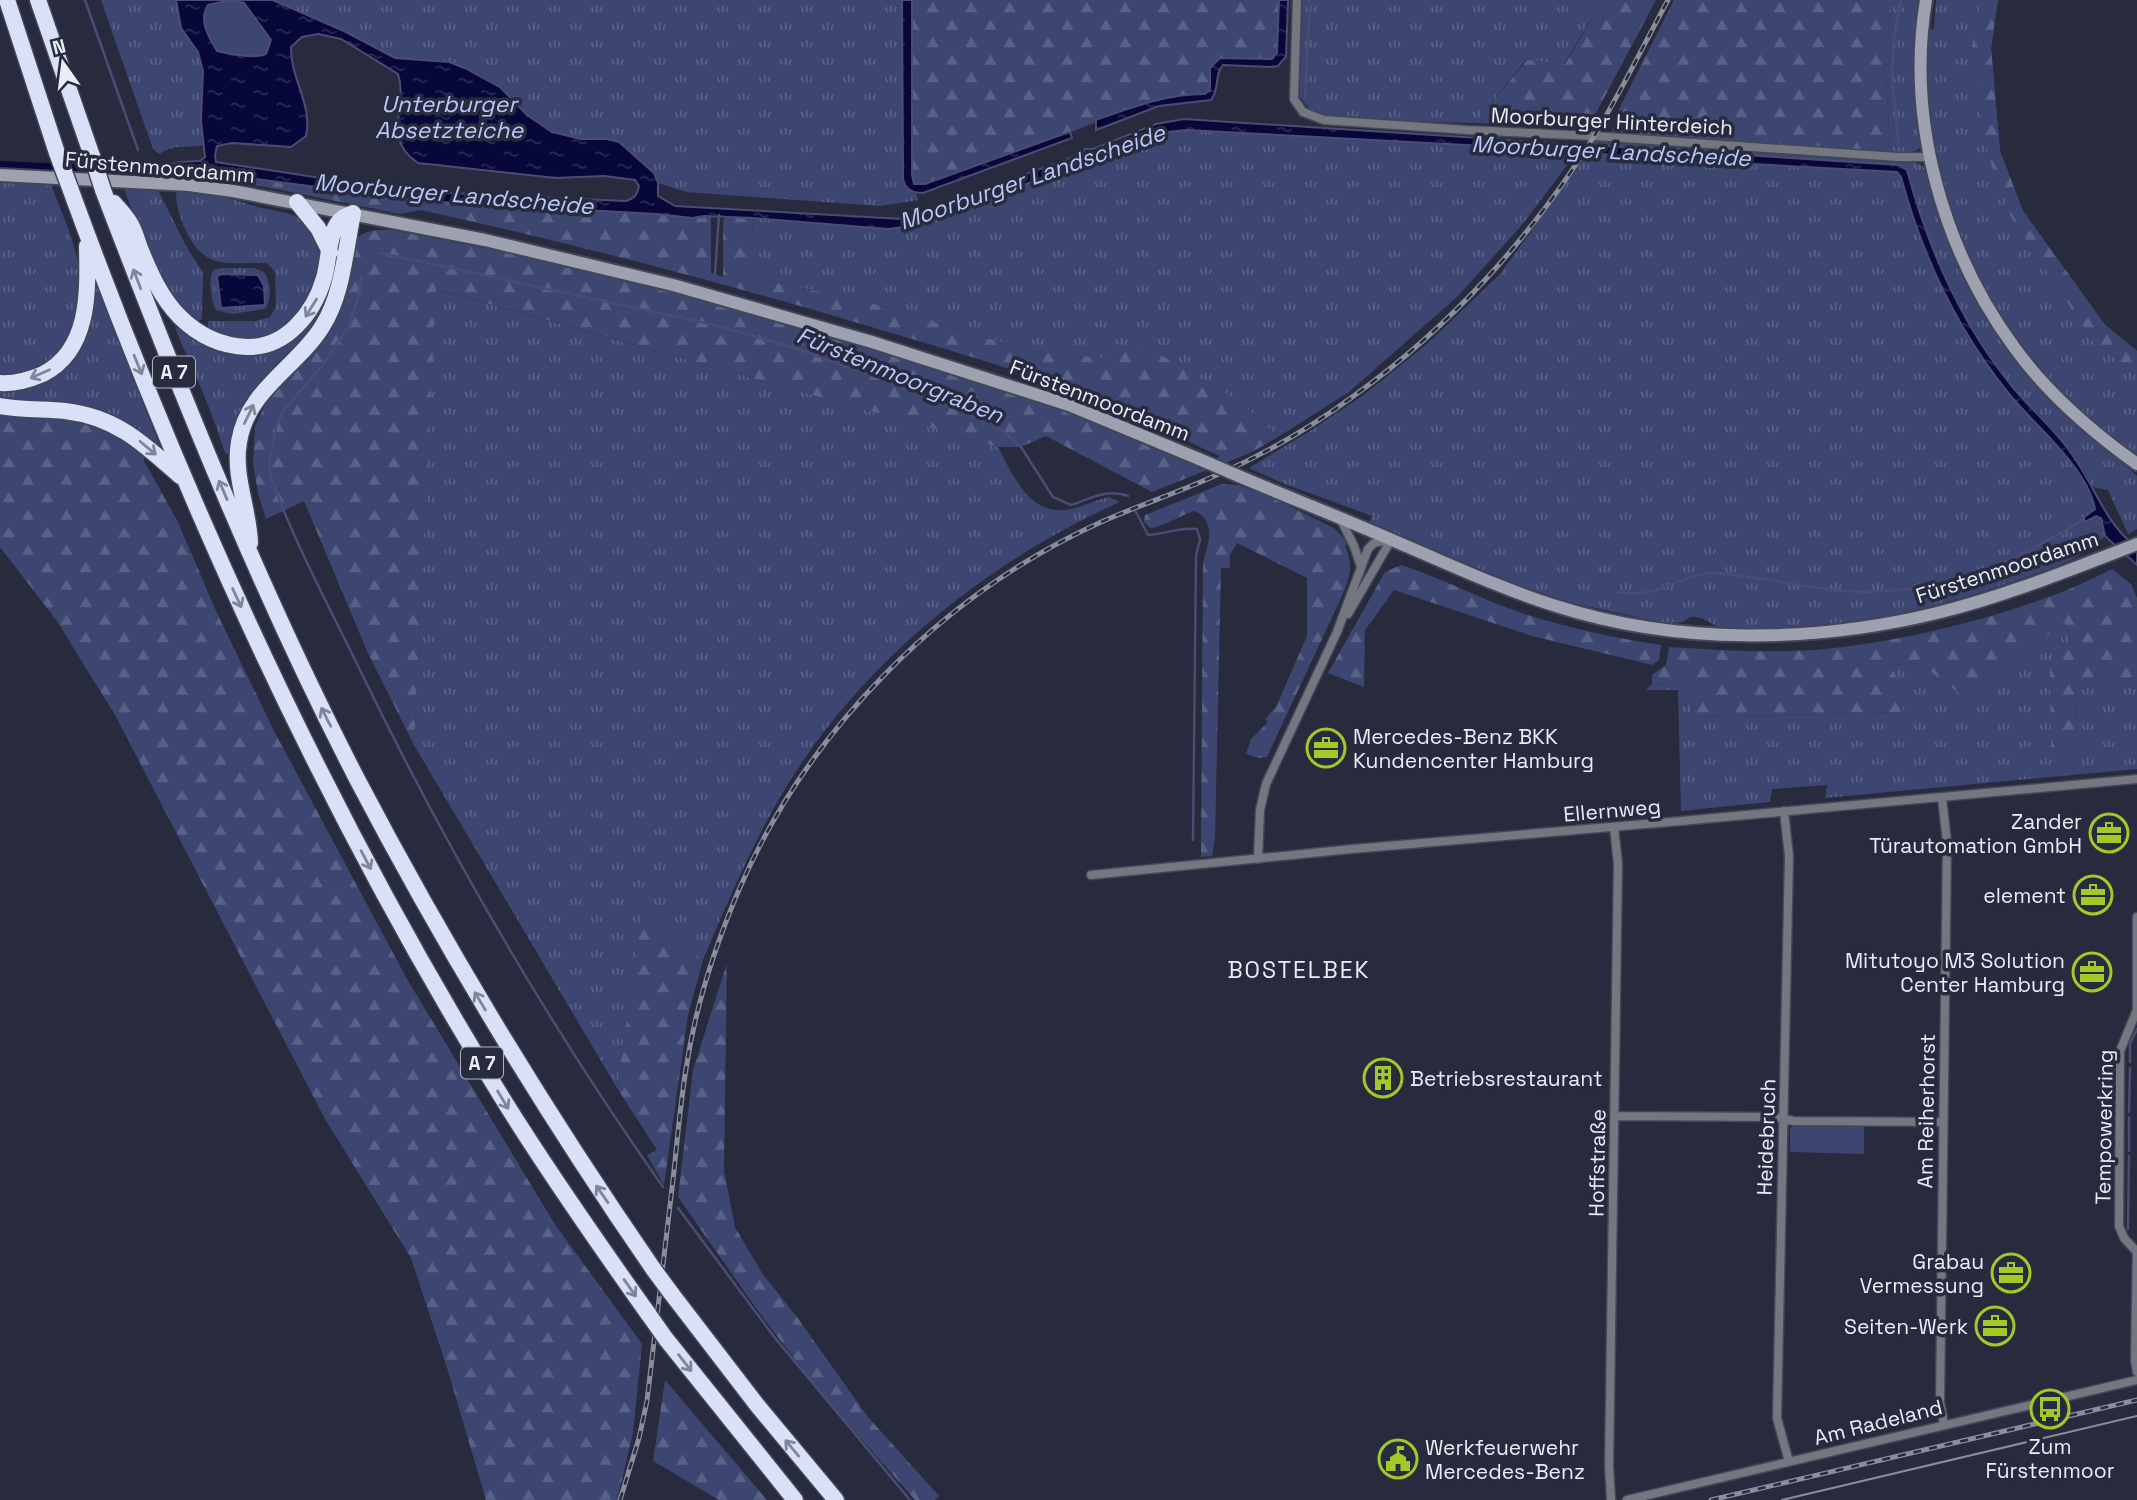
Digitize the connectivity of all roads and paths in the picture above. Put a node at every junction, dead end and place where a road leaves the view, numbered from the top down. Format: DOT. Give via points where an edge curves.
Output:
graph roads {
  1 [pos="7,0"];
  2 [pos="38,0"];
  3 [pos="1297,0"];
  4 [pos="1927,0"];
  5 [pos="1930,157"];
  6 [pos="0,175"];
  7 [pos="103,190"];
  8 [pos="297,202"];
  9 [pos="353,214"];
  10 [pos="86,233"];
  11 [pos="330,253"];
  12 [pos="0,383"];
  13 [pos="0,406"];
  14 [pos="2137,464"];
  15 [pos="184,480"];
  16 [pos="1340,518"];
  17 [pos="1391,540"];
  18 [pos="2137,544"];
  19 [pos="250,552"];
  20 [pos="1361,568"];
  21 [pos="1337,632"];
  22 [pos="2137,779"];
  23 [pos="1942,798"];
  24 [pos="1784,811"];
  25 [pos="1614,827"];
  26 [pos="1258,859"];
  27 [pos="1091,875"];
  28 [pos="2137,917"];
  29 [pos="1615,1116"];
  30 [pos="1784,1120"];
  31 [pos="1943,1122"];
  32 [pos="2137,1372"];
  33 [pos="2137,1380"];
  34 [pos="1944,1424"];
  35 [pos="1789,1462"];
  36 [pos="795,1500"];
  37 [pos="836,1500"];
  38 [pos="1612,1500"];
  39 [pos="1627,1500"];
  1 -- 10 [label="highway, A 7, bridge"];
  2 -- 7 [label="highway, A 7, bridge"];
  3 -- 5 [label="street, Moorburger Hinterdeich" via="1293,87 1296,104 1310,116 1344,123"];
  4 -- 5 [label="main road" via="1921,91"];
  5 -- 14 [label="main road" via="1949,222 1993,317 2054,394"];
  6 -- 8 [label="main road, Fürstenmoordamm" via="189,185"];
  11 -- 7 [label="highway, one-way" via="317,299 292,331 259,346 225,345 202,335 169,305 131,224"];
  19 -- 7 [label="highway, A 7, one-way"];
  8 -- 9 [label="main road, Fürstenmoordamm"];
  8 -- 11 [label="highway" via="318,228"];
  9 -- 11 [label="highway" via="337,225"];
  9 -- 16 [label="main road, Fürstenmoordamm, bridge" via="485,240 720,298 1021,389"];
  19 -- 9 [label="highway, one-way" via="237,461 240,434 257,399 313,340 330,313"];
  10 -- 12 [label="highway, one-way" via="86,302 81,327 66,357 51,370 22,382"];
  10 -- 15 [label="highway, A 7, one-way"];
  13 -- 15 [label="highway, one-way" via="66,411 112,423 147,446"];
  15 -- 36 [label="highway, A 7, one-way, bridge" via="334,800 412,946 505,1103 666,1339"];
  16 -- 17 [label="main road, Fürstenmoordamm"];
  16 -- 20 [label="street"];
  17 -- 18 [label="main road, Fürstenmoordamm" via="1558,607 1633,624 1743,635 1852,628 1938,612 2017,589"];
  17 -- 20 [label="street" via="1369,547"];
  17 -- 21 [label="street"];
  37 -- 19 [label="highway, A 7, one-way, bridge" via="654,1270 526,1077 357,778"];
  20 -- 21 [label="street"];
  21 -- 26 [label="street" via="1266,784"];
  22 -- 23 [label="street, Ellernweg"];
  23 -- 24 [label="street, Ellernweg"];
  23 -- 31 [label="street, Am Reiherhorst" via="1947,842"];
  24 -- 25 [label="street, Ellernweg"];
  24 -- 30 [label="street, Heidebruch" via="1789,856"];
  25 -- 26 [label="street, Ellernweg"];
  25 -- 29 [label="street, Hoffstraße" via="1618,864"];
  26 -- 27 [label="street, Ellernweg"];
  28 -- 32 [label="street, Tempowerkring" via="2137,1010 2120,1051 2119,1226 2137,1252"];
  29 -- 30 [label="street"];
  29 -- 38 [label="street, Hoffstraße"];
  30 -- 31 [label="street"];
  30 -- 35 [label="street, Heidebruch" via="1777,1418"];
  31 -- 34 [label="street, Am Reiherhorst" via="1940,1402"];
  33 -- 34 [label="street, Am Radeland"];
  34 -- 35 [label="street, Am Radeland"];
  35 -- 39 [label="street, Am Radeland"];
}
